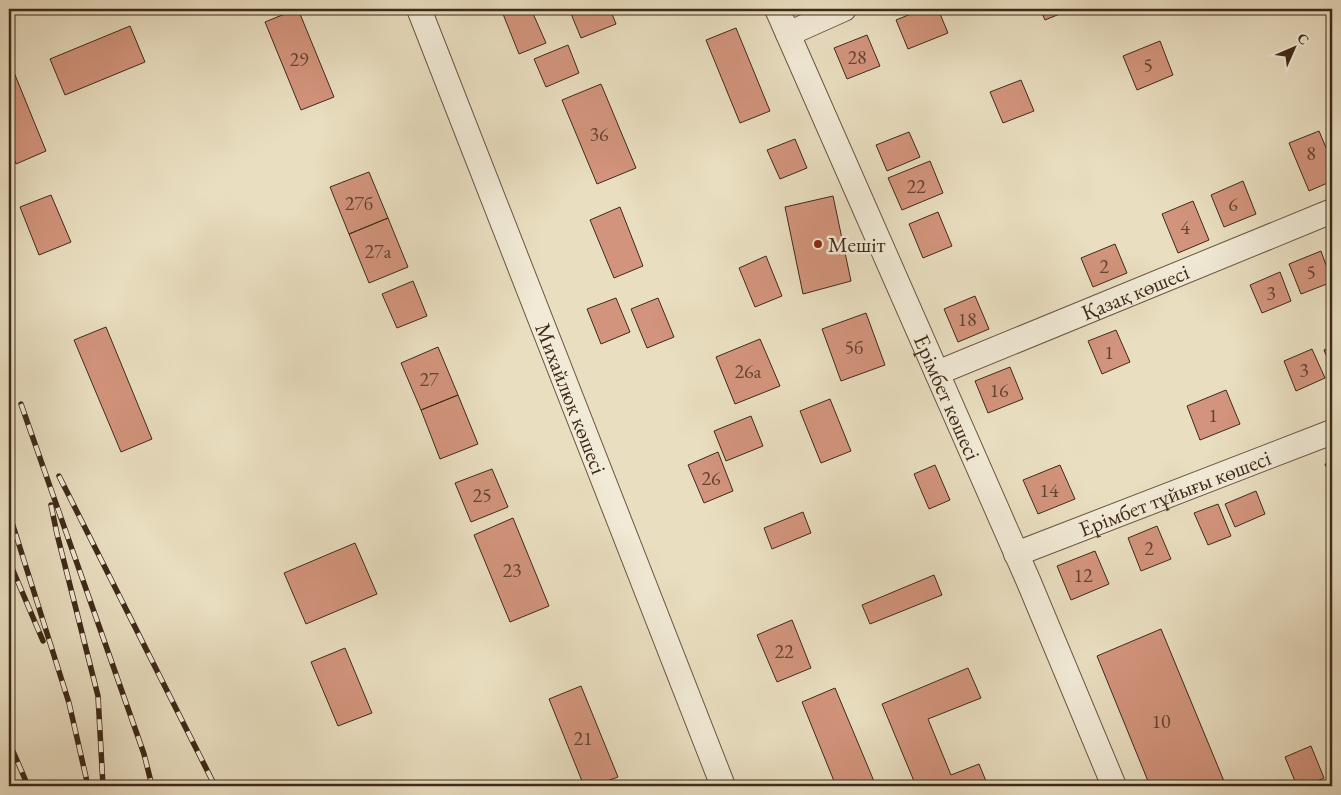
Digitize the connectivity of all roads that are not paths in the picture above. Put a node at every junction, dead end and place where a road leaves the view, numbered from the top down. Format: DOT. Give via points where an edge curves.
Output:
graph roads {
  1 [pos="419,9"];
  2 [pos="777,9"];
  3 [pos="844,9"];
  4 [pos="788,34"];
  5 [pos="1332,211"];
  6 [pos="937,373"];
  7 [pos="1332,432"];
  8 [pos="1016,554"];
  9 [pos="723,786"];
  10 [pos="1114,786"];
  1 -- 9 [label="street, Михайлюк көшесі"];
  2 -- 4 [label="street, Ерімбет көшесі"];
  3 -- 4 [label="street"];
  4 -- 6 [label="street, Ерімбет көшесі"];
  5 -- 6 [label="street, Қазақ көшесі"];
  6 -- 8 [label="street, Ерімбет көшесі"];
  7 -- 8 [label="street, Ерімбет тұйығы көшесі"];
  8 -- 10 [label="street, Ерімбет көшесі"];
}
